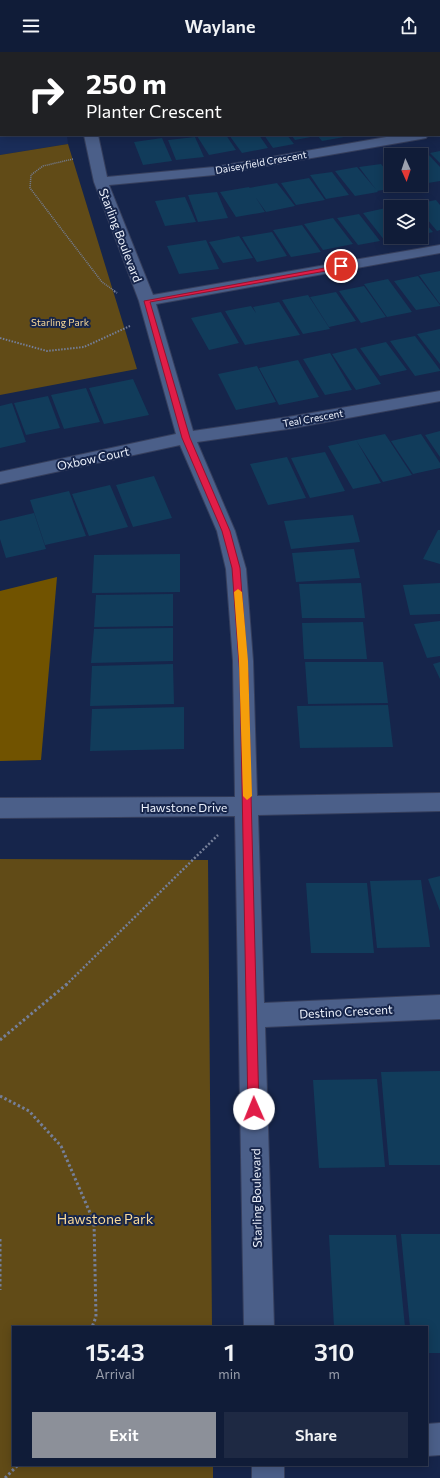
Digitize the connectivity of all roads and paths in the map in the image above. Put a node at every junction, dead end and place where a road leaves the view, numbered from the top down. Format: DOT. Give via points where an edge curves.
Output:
graph roads {
  1 [pos="91,136"];
  2 [pos="415,136"];
  3 [pos="95,155"];
  4 [pos="101,182"];
  5 [pos="440,249"];
  6 [pos="147,301"];
  7 [pos="152,317"];
  8 [pos="0,338"];
  9 [pos="440,396"];
  10 [pos="186,438"];
  11 [pos="0,478"];
  12 [pos="440,802"];
  13 [pos="248,806"];
  14 [pos="0,808"];
  15 [pos="440,1007"];
  16 [pos="252,1016"];
  17 [pos="0,1040"];
  18 [pos="0,1096"];
  19 [pos="0,1239"];
  20 [pos="0,1290"];
  21 [pos="92,1326"];
  22 [pos="259,1326"];
  23 [pos="440,1439"];
  24 [pos="428,1440"];
  25 [pos="17,1466"];
  26 [pos="268,1466"];
  27 [pos="5,1478"];
  28 [pos="268,1478"];
  1 -- 3 [label="street, Starling Boulevard"];
  2 -- 4 [label="street, Daiseyfield Crescent" via="214,170"];
  3 -- 4 [label="street, Starling Boulevard"];
  3 -- 7 [label="path" via="44,166 31,175 30,188 102,282"];
  4 -- 6 [label="street, Starling Boulevard"];
  5 -- 6 [label="street"];
  6 -- 7 [label="street, Starling Boulevard"];
  7 -- 8 [label="path" via="84,346 47,351"];
  7 -- 10 [label="street, Starling Boulevard"];
  9 -- 10 [label="street, Teal Crescent"];
  10 -- 11 [label="street, Oxbow Court"];
  10 -- 13 [label="street, Starling Boulevard" via="226,531 236,568 243,661"];
  12 -- 13 [label="street, Hawstone Drive"];
  13 -- 14 [label="street, Hawstone Drive"];
  13 -- 16 [label="street, Starling Boulevard"];
  13 -- 17 [label="path" via="66,985"];
  15 -- 16 [label="street, Destino Crescent"];
  16 -- 22 [label="street, Starling Boulevard"];
  18 -- 21 [label="path" via="29,1111 61,1146 94,1222 96,1317"];
  19 -- 20 [label="path"];
  23 -- 24 [label="street"];
  25 -- 27 [label="path"];
  26 -- 28 [label="street"];
}
